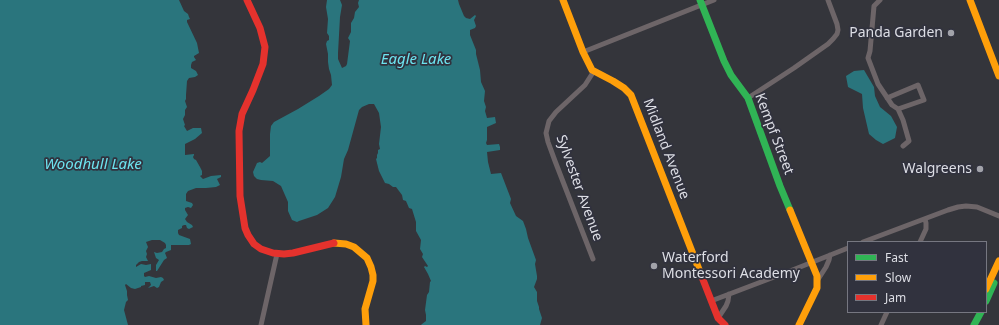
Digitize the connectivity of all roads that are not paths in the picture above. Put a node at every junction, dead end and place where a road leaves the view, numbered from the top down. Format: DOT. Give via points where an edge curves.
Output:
graph roads {
  1 [pos="247,0"];
  2 [pos="563,0"];
  3 [pos="714,0"];
  4 [pos="828,0"];
  5 [pos="880,0"];
  6 [pos="970,0"];
  7 [pos="701,2"];
  8 [pos="583,52"];
  9 [pos="594,71"];
  10 [pos="999,76"];
  11 [pos="748,98"];
  12 [pos="887,98"];
  13 [pos="898,109"];
  14 [pos="903,146"];
  15 [pos="999,216"];
  16 [pos="925,219"];
  17 [pos="866,241"];
  18 [pos="920,241"];
  19 [pos="847,248"];
  20 [pos="277,254"];
  21 [pos="830,255"];
  22 [pos="593,259"];
  23 [pos="999,261"];
  24 [pos="811,263"];
  25 [pos="999,274"];
  26 [pos="817,281"];
  27 [pos="987,287"];
  28 [pos="729,294"];
  29 [pos="987,299"];
  30 [pos="711,301"];
  31 [pos="887,313"];
  32 [pos="975,313"];
  33 [pos="980,313"];
  34 [pos="718,318"];
  35 [pos="261,325"];
  36 [pos="366,325"];
  37 [pos="724,325"];
  38 [pos="799,325"];
  39 [pos="881,325"];
  40 [pos="969,325"];
  41 [pos="974,325"];
  1 -- 20 [label="street" via="260,28 265,47 263,64 242,114 238,131 241,210 245,228 254,244"];
  2 -- 8 [label="street"];
  3 -- 7 [label="street"];
  4 -- 11 [label="street" via="838,30 833,39"];
  5 -- 12 [label="street" via="874,6 868,58 878,84"];
  6 -- 10 [label="street"];
  7 -- 8 [label="street"];
  7 -- 11 [label="street, Kempf Street" via="724,61"];
  8 -- 9 [label="street"];
  9 -- 22 [label="street, Sylvester Avenue" via="583,88 549,121 546,133"];
  9 -- 30 [label="street, Midland Avenue" via="624,88 631,95"];
  11 -- 24 [label="street, Kempf Street"];
  12 -- 13 [label="street"];
  12 -- 13 [label="street" via="918,85 924,100"];
  13 -- 14 [label="street" via="909,141"];
  15 -- 16 [label="street" via="977,207 966,206"];
  16 -- 17 [label="street"];
  16 -- 18 [label="street" via="926,229"];
  19 -- 21 [label="street"];
  20 -- 35 [label="street"];
  20 -- 36 [label="street" via="332,244 354,247 367,258 372,275 365,309"];
  21 -- 24 [label="street"];
  21 -- 26 [label="street"];
  23 -- 27 [label="street"];
  24 -- 26 [label="street, Kempf Street"];
  24 -- 28 [label="street"];
  25 -- 29 [label="street"];
  26 -- 38 [label="street" via="817,288"];
  28 -- 30 [label="street"];
  28 -- 34 [label="street" via="726,306"];
  30 -- 34 [label="street, Midland Avenue"];
  31 -- 39 [label="street"];
  32 -- 40 [label="street"];
  33 -- 41 [label="street"];
  34 -- 37 [label="street, Midland Avenue"];
}
